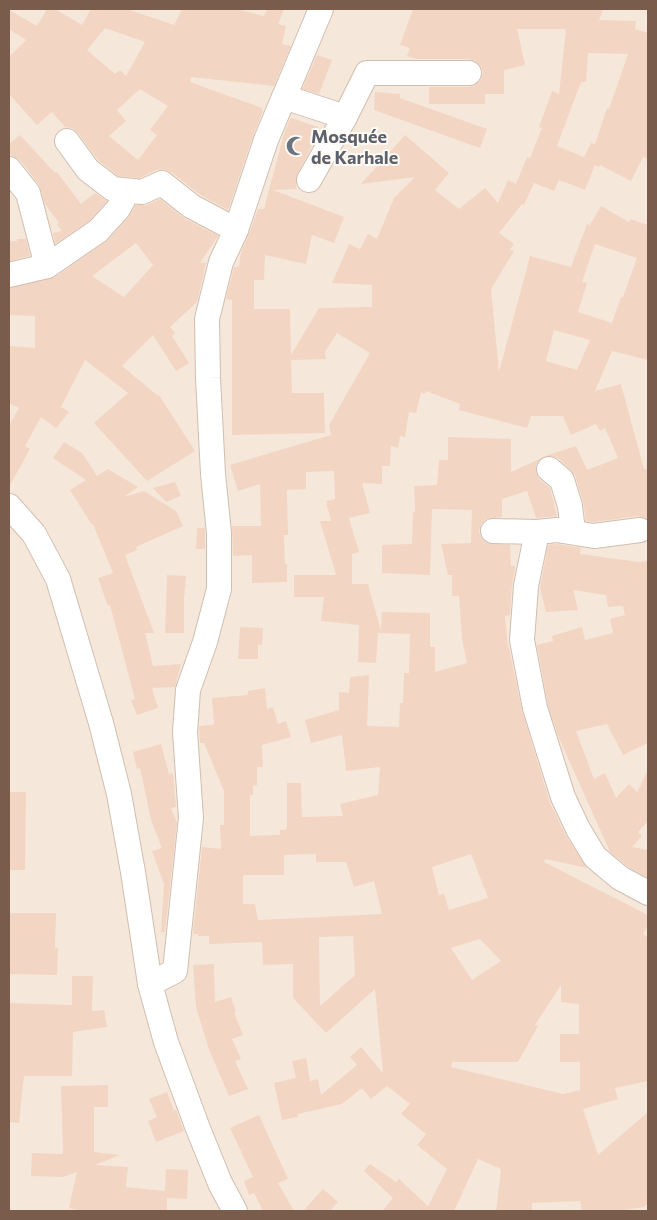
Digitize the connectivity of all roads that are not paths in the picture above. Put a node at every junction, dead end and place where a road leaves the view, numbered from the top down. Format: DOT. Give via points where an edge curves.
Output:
graph roads {
  1 [pos="321,9"];
  2 [pos="469,73"];
  3 [pos="284,96"];
  4 [pos="345,118"];
  5 [pos="67,141"];
  6 [pos="9,169"];
  7 [pos="309,180"];
  8 [pos="128,191"];
  9 [pos="236,230"];
  10 [pos="47,266"];
  11 [pos="9,274"];
  12 [pos="549,469"];
  13 [pos="9,506"];
  14 [pos="640,530"];
  15 [pos="493,532"];
  16 [pos="537,532"];
  17 [pos="573,532"];
  18 [pos="648,893"];
  19 [pos="150,984"];
  20 [pos="235,1211"];
  1 -- 3 [label="street"];
  2 -- 4 [label="street" via="367,73"];
  3 -- 4 [label="street"];
  3 -- 9 [label="street"];
  4 -- 7 [label="street"];
  5 -- 8 [label="street" via="88,170 113,189"];
  6 -- 10 [label="street" via="28,193"];
  8 -- 9 [label="street" via="142,192 162,183 191,206"];
  8 -- 10 [label="street" via="118,209 98,231"];
  9 -- 19 [label="street" via="221,262 207,319 219,589 188,690 185,732 191,818 175,971"];
  10 -- 11 [label="street"];
  12 -- 17 [label="street" via="562,480"];
  13 -- 19 [label="street" via="34,534 58,579 76,638 119,794"];
  14 -- 17 [label="street" via="594,536"];
  15 -- 16 [label="street"];
  16 -- 17 [label="street"];
  16 -- 18 [label="street" via="526,586 522,640 535,708 563,797 595,857 620,878"];
  19 -- 20 [label="street" via="166,1042 197,1126"];
}
